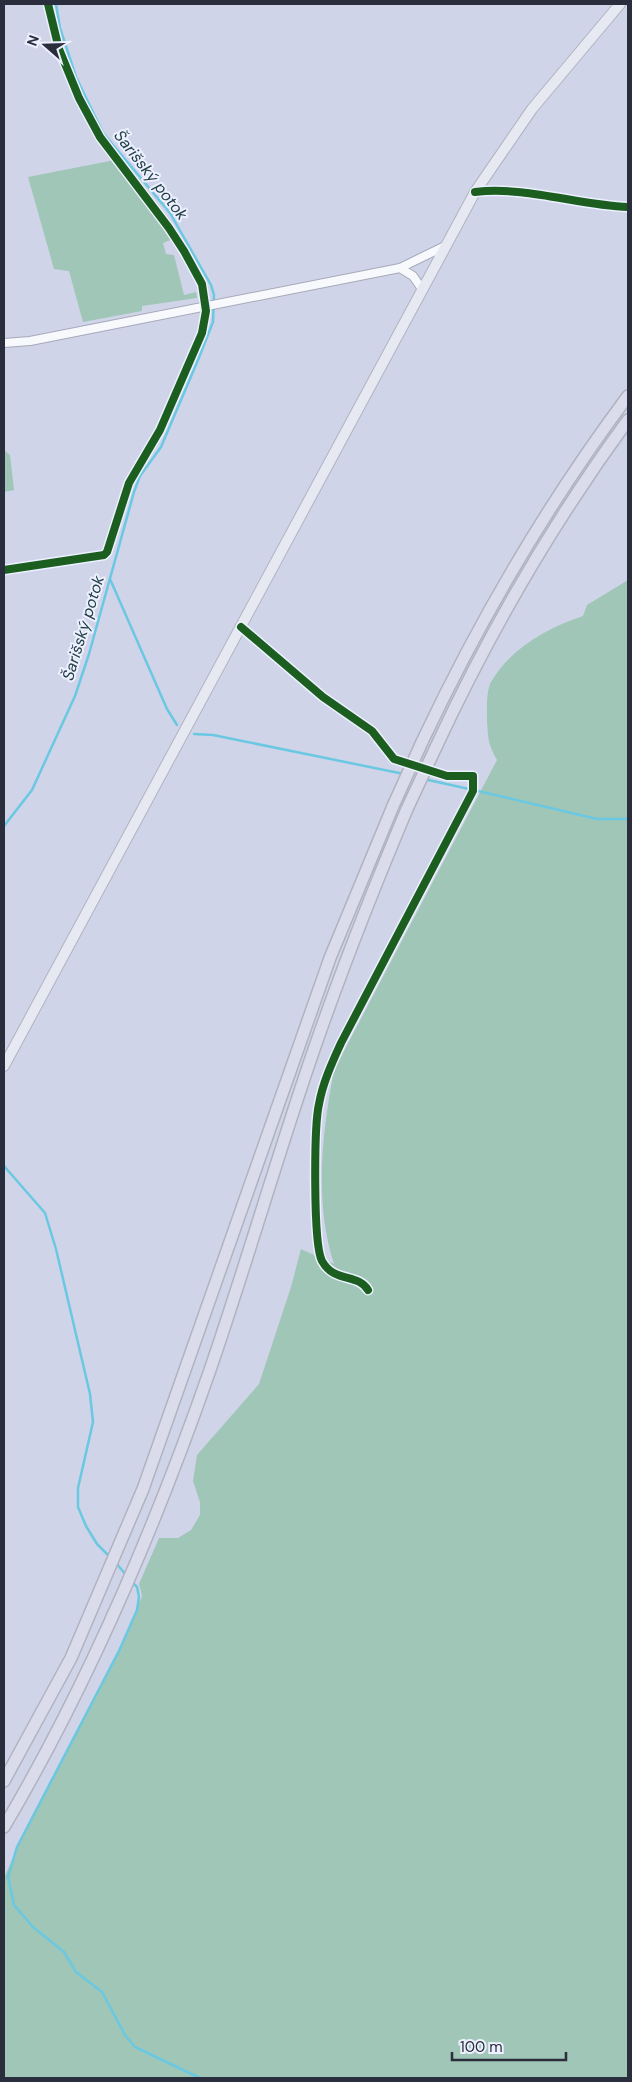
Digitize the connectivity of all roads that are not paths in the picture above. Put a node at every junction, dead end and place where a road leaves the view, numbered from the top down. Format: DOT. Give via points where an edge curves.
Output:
graph roads {
  1 [pos="48,4"];
  2 [pos="620,4"];
  3 [pos="475,192"];
  4 [pos="628,207"];
  5 [pos="445,246"];
  6 [pos="400,268"];
  7 [pos="422,289"];
  8 [pos="206,305"];
  9 [pos="4,344"];
  10 [pos="628,396"];
  11 [pos="628,420"];
  12 [pos="4,570"];
  13 [pos="241,627"];
  14 [pos="4,1066"];
  15 [pos="368,1290"];
  16 [pos="4,1782"];
  17 [pos="4,1827"];
  1 -- 8 [label="street" via="59,48 79,98 100,137 181,246 202,284"];
  2 -- 3 [label="main road" via="532,109"];
  3 -- 4 [label="street" via="527,193"];
  3 -- 5 [label="main road"];
  5 -- 6 [label="street"];
  5 -- 7 [label="main road"];
  6 -- 7 [label="street"];
  6 -- 8 [label="street"];
  7 -- 13 [label="main road"];
  8 -- 9 [label="street"];
  8 -- 12 [label="street" via="196,347 160,430 129,483 107,552"];
  10 -- 16 [label="highway, bridge" via="580,464 468,649 392,806 330,958 142,1489 71,1658"];
  11 -- 17 [label="highway, bridge" via="562,518 499,624 407,809 323,1025 210,1370 129,1582 94,1658"];
  13 -- 14 [label="main road"];
  13 -- 15 [label="street" via="323,697 372,731 394,759 447,776 474,776 473,791 341,1042 329,1068 319,1106 316,1158 319,1252 331,1272 362,1283"];
}
